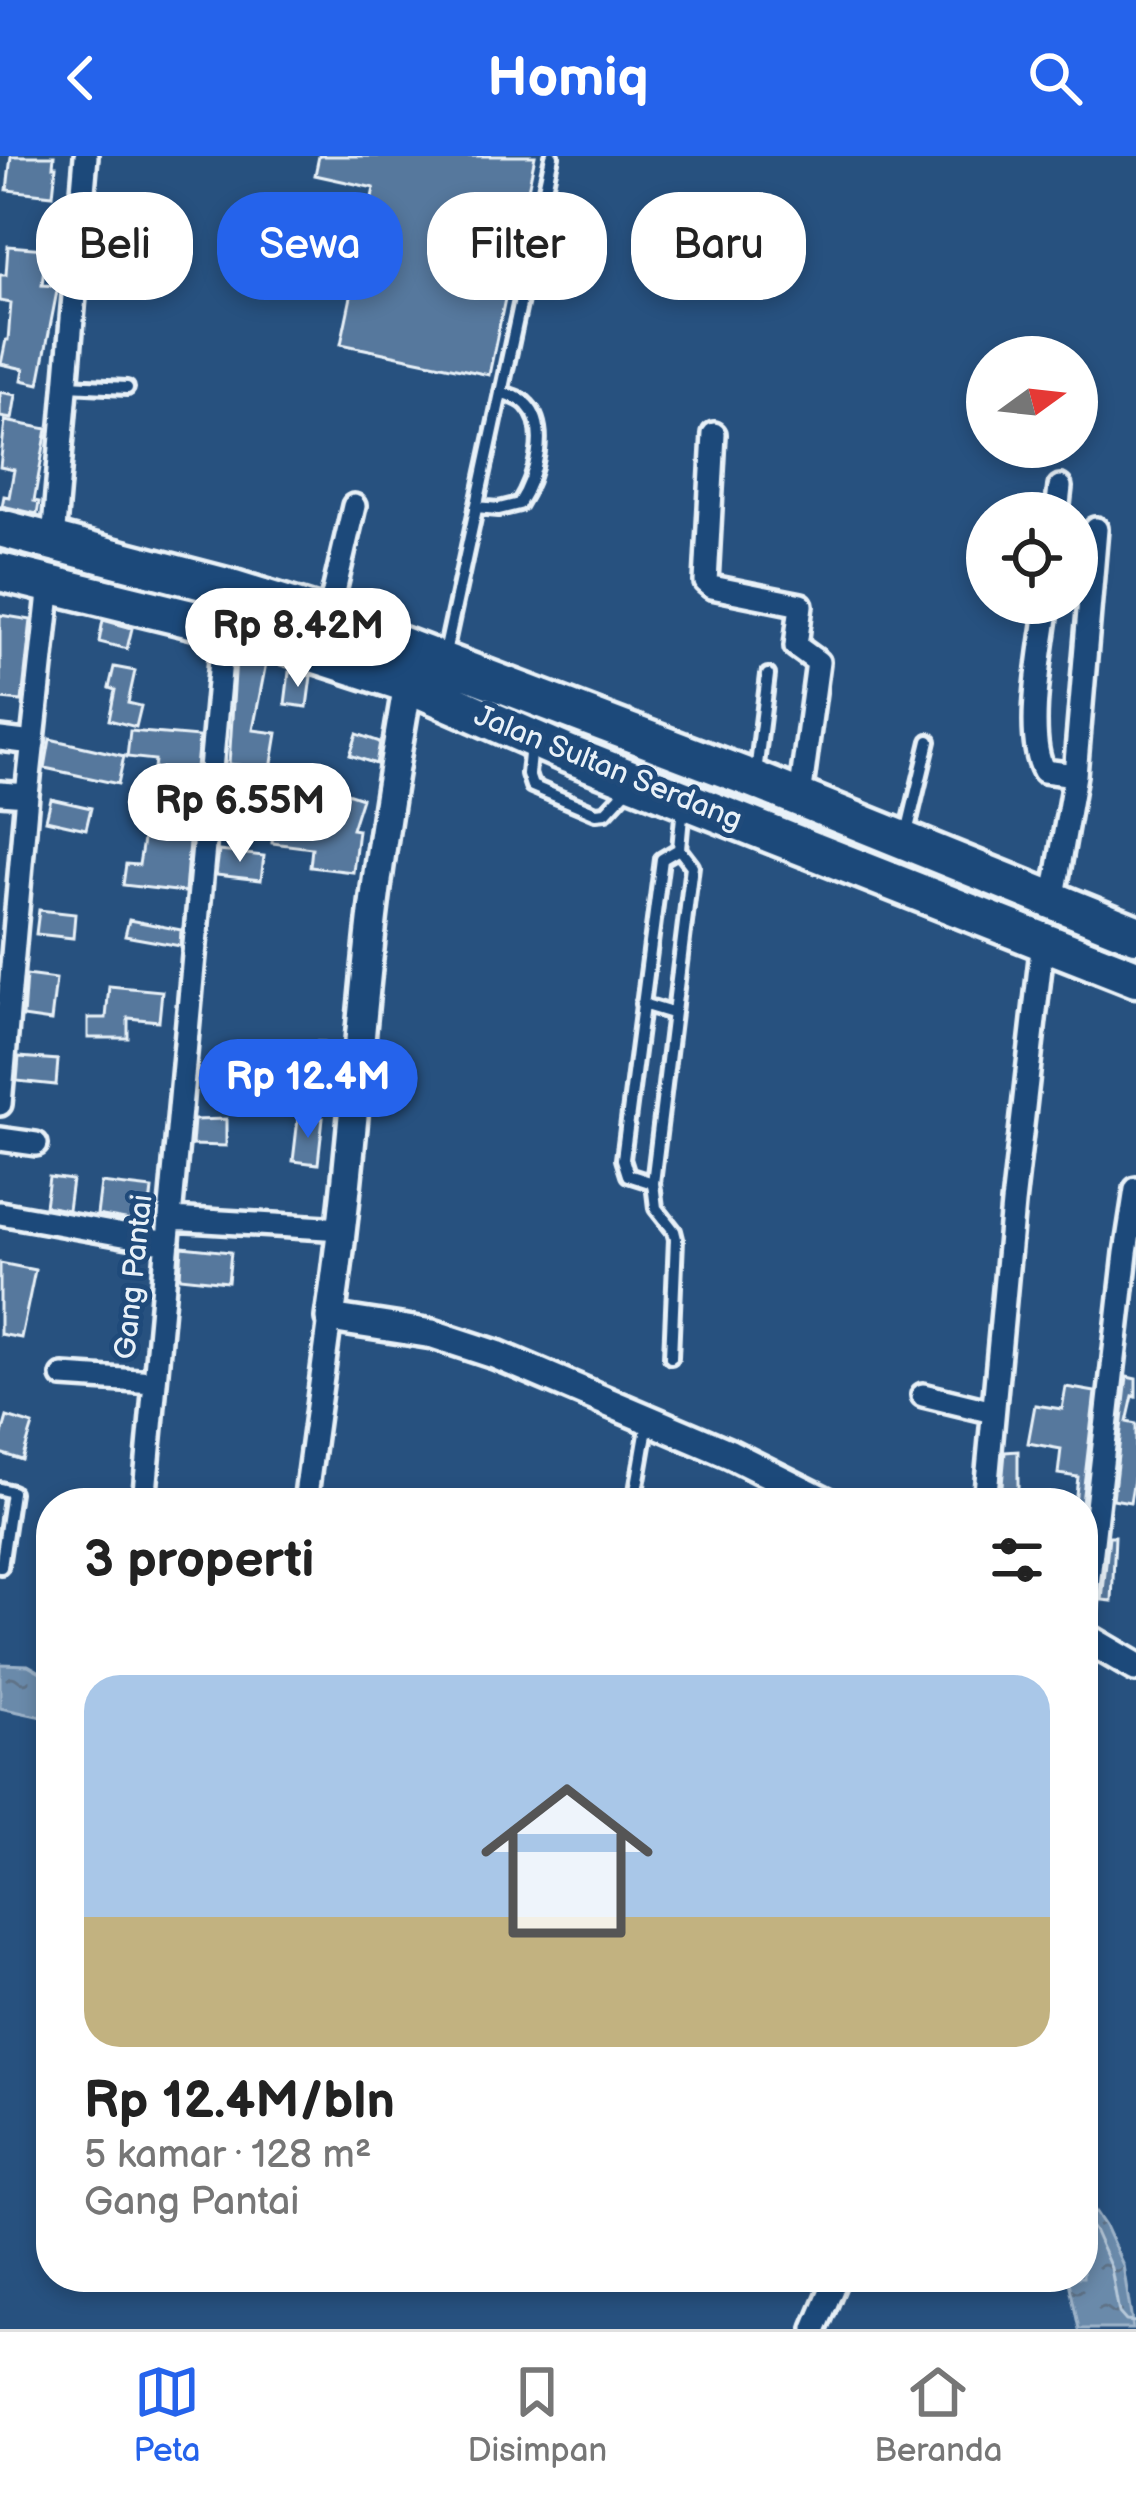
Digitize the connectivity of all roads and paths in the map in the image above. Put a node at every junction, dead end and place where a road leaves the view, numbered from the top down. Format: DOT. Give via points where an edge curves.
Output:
graph roads {
  1 [pos="86,156"];
  2 [pos="551,156"];
  3 [pos="65,385"];
  4 [pos="127,388"];
  5 [pos="501,392"];
  6 [pos="714,434"];
  7 [pos="1060,487"];
  8 [pos="1059,492"];
  9 [pos="354,506"];
  10 [pos="476,507"];
  11 [pos="0,528"];
  12 [pos="53,541"];
  13 [pos="0,572"];
  14 [pos="50,584"];
  15 [pos="328,618"];
  16 [pos="1046,624"];
  17 [pos="1088,624"];
  18 [pos="224,627"];
  19 [pos="443,662"];
  20 [pos="769,675"];
  21 [pos="408,684"];
  22 [pos="0,740"];
  23 [pos="928,741"];
  24 [pos="33,743"];
  25 [pos="1075,775"];
  26 [pos="755,779"];
  27 [pos="0,794"];
  28 [pos="27,795"];
  29 [pos="800,797"];
  30 [pos="684,800"];
  31 [pos="905,841"];
  32 [pos="679,849"];
  33 [pos="1053,902"];
  34 [pos="1136,934"];
  35 [pos="1043,941"];
  36 [pos="6,964"];
  37 [pos="1136,978"];
  38 [pos="642,1004"];
  39 [pos="673,1013"];
  40 [pos="0,1104"];
  41 [pos="0,1139"];
  42 [pos="36,1144"];
  43 [pos="653,1183"];
  44 [pos="1136,1189"];
  45 [pos="0,1213"];
  46 [pos="171,1220"];
  47 [pos="343,1229"];
  48 [pos="168,1243"];
  49 [pos="330,1318"];
  50 [pos="670,1357"];
  51 [pos="63,1376"];
  52 [pos="154,1382"];
  53 [pos="923,1396"];
  54 [pos="993,1412"];
  55 [pos="648,1419"];
  56 [pos="144,1488"];
  57 [pos="307,1488"];
  58 [pos="636,1488"];
  59 [pos="798,1488"];
  60 [pos="986,1488"];
  61 [pos="0,1489"];
  62 [pos="1098,1500"];
  63 [pos="1,1567"];
  64 [pos="1098,1643"];
  65 [pos="1136,1667"];
  66 [pos="831,2292"];
  67 [pos="815,2329"];
  1 -- 3 [label="street"];
  2 -- 5 [label="lane"];
  3 -- 4 [label="lane"];
  3 -- 12 [label="street"];
  5 -- 10 [label="lane"];
  5 -- 10 [label="lane" via="530,408 540,441 519,504"];
  6 -- 29 [label="street" via="706,582 799,603 796,646 818,662"];
  7 -- 8 [label="street"];
  9 -- 15 [label="street"];
  10 -- 19 [label="lane"];
  11 -- 12 [label="highway, Jalan Sultan Serdang"];
  12 -- 15 [label="highway, Jalan Sultan Serdang"];
  13 -- 14 [label="highway, Jalan Sultan Serdang"];
  14 -- 18 [label="highway, Jalan Sultan Serdang"];
  14 -- 24 [label="street"];
  15 -- 19 [label="highway, Jalan Sultan Serdang"];
  16 -- 25 [label="street" via="1036,757 1044,771"];
  17 -- 25 [label="street"];
  18 -- 21 [label="highway, Jalan Sultan Serdang"];
  18 -- 46 [label="street, Gang Pantai"];
  19 -- 26 [label="highway, Jalan Sultan Serdang"];
  20 -- 26 [label="lane"];
  21 -- 30 [label="highway, Jalan Sultan Serdang"];
  21 -- 47 [label="street" via="369,946"];
  22 -- 24 [label="street"];
  23 -- 31 [label="lane"];
  24 -- 28 [label="street"];
  25 -- 33 [label="street"];
  26 -- 29 [label="highway, Jalan Sultan Serdang"];
  27 -- 28 [label="street"];
  28 -- 36 [label="street"];
  29 -- 31 [label="highway, Jalan Sultan Serdang"];
  30 -- 32 [label="lane"];
  30 -- 35 [label="highway, Jalan Sultan Serdang"];
  31 -- 33 [label="highway, Jalan Sultan Serdang"];
  32 -- 38 [label="lane" via="662,859"];
  32 -- 39 [label="lane" via="692,866"];
  33 -- 34 [label="highway, Jalan Sultan Serdang"];
  35 -- 37 [label="highway, Jalan Sultan Serdang"];
  35 -- 54 [label="street"];
  36 -- 40 [label="street"];
  38 -- 39 [label="lane"];
  38 -- 43 [label="lane" via="623,1159 628,1175"];
  39 -- 43 [label="lane"];
  41 -- 42 [label="street"];
  43 -- 50 [label="lane" via="656,1208 676,1239"];
  44 -- 62 [label="street"];
  45 -- 48 [label="street"];
  46 -- 47 [label="street"];
  46 -- 48 [label="street, Gang Pantai"];
  47 -- 49 [label="street"];
  48 -- 52 [label="street, Gang Pantai"];
  49 -- 55 [label="street" via="463,1343"];
  49 -- 57 [label="street"];
  51 -- 52 [label="street"];
  52 -- 56 [label="street, Gang Pantai"];
  53 -- 54 [label="street"];
  54 -- 60 [label="street"];
  55 -- 58 [label="lane"];
  55 -- 59 [label="street"];
  61 -- 63 [label="lane" via="12,1492"];
  64 -- 65 [label="street"];
  66 -- 67 [label="street"];
}
